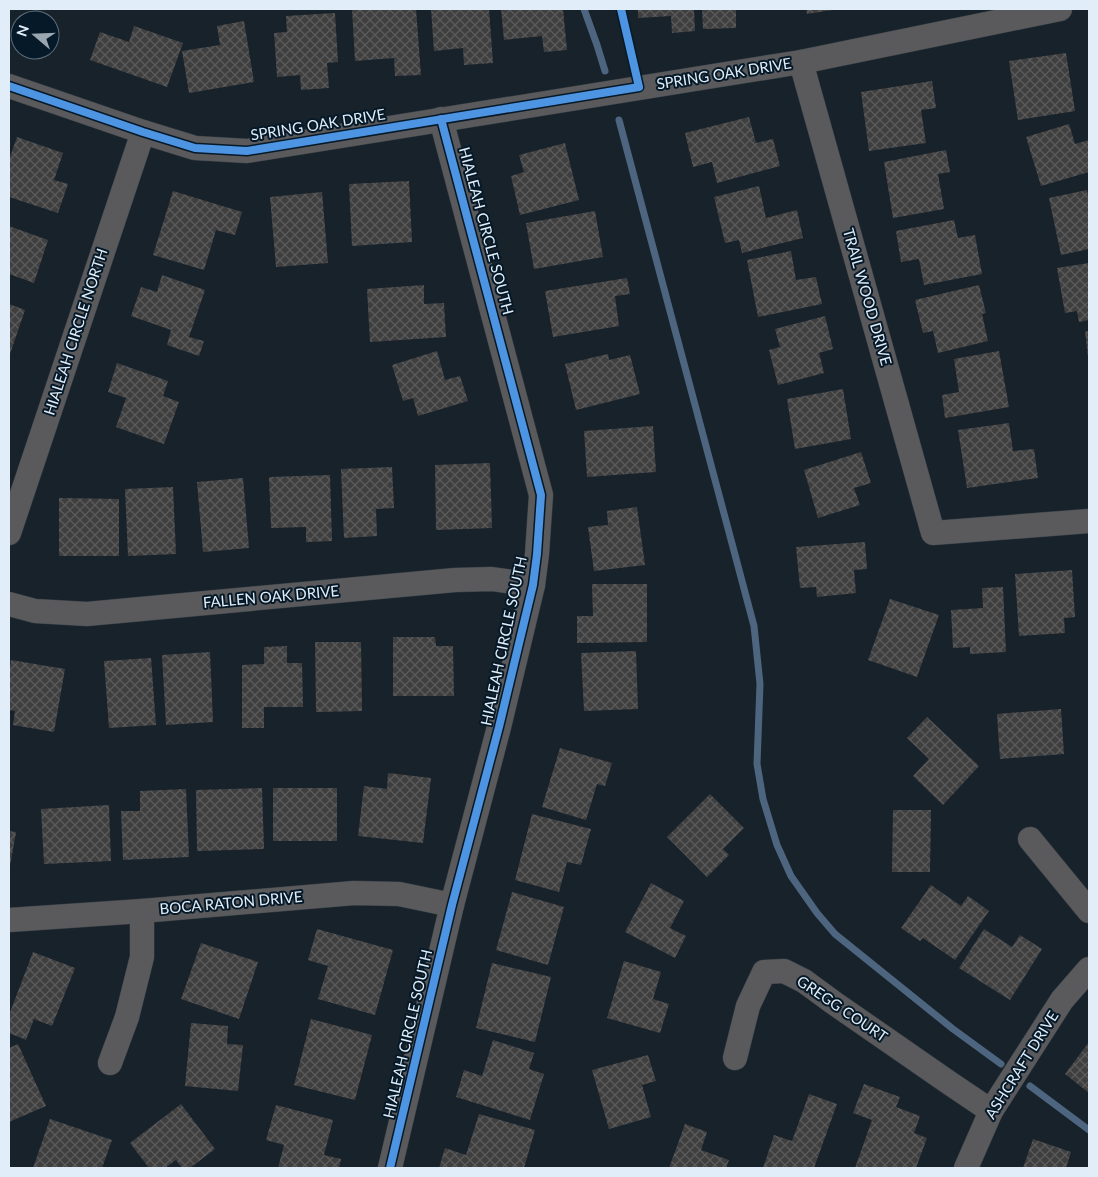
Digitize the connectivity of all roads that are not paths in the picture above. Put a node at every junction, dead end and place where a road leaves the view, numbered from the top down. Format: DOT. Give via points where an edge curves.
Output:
graph roads {
  1 [pos="1060,9"];
  2 [pos="800,62"];
  3 [pos="9,86"];
  4 [pos="441,119"];
  5 [pos="143,132"];
  6 [pos="1089,521"];
  7 [pos="9,532"];
  8 [pos="534,585"];
  9 [pos="9,604"];
  10 [pos="1030,839"];
  11 [pos="452,905"];
  12 [pos="142,910"];
  13 [pos="1089,911"];
  14 [pos="9,920"];
  15 [pos="1089,969"];
  16 [pos="735,1058"];
  17 [pos="110,1063"];
  18 [pos="991,1111"];
  19 [pos="390,1168"];
  20 [pos="966,1168"];
  1 -- 2 [label="street, SPRING OAK DRIVE"];
  2 -- 4 [label="street, SPRING OAK DRIVE"];
  2 -- 6 [label="street, TRAIL WOOD DRIVE" via="933,533"];
  3 -- 5 [label="street, SPRING OAK DRIVE"];
  4 -- 5 [label="street, SPRING OAK DRIVE" via="247,151 195,148"];
  4 -- 8 [label="street, HIALEAH CIRCLE SOUTH" via="541,495"];
  5 -- 7 [label="street, HIALEAH CIRCLE NORTH"];
  8 -- 9 [label="street, FALLEN OAK DRIVE" via="492,579 455,580 87,614 35,611"];
  8 -- 11 [label="street, HIALEAH CIRCLE SOUTH"];
  10 -- 13 [label="street"];
  11 -- 12 [label="street, BOCA RATON DRIVE" via="399,894 354,893"];
  11 -- 19 [label="street, HIALEAH CIRCLE SOUTH"];
  12 -- 14 [label="street, BOCA RATON DRIVE"];
  12 -- 17 [label="street" via="142,957 127,1016"];
  15 -- 18 [label="street, ASHCRAFT DRIVE" via="1062,1000"];
  16 -- 18 [label="street, GREGG COURT" via="748,1006 764,972 784,971 804,981"];
  18 -- 20 [label="street, ASHCRAFT DRIVE"];
}
